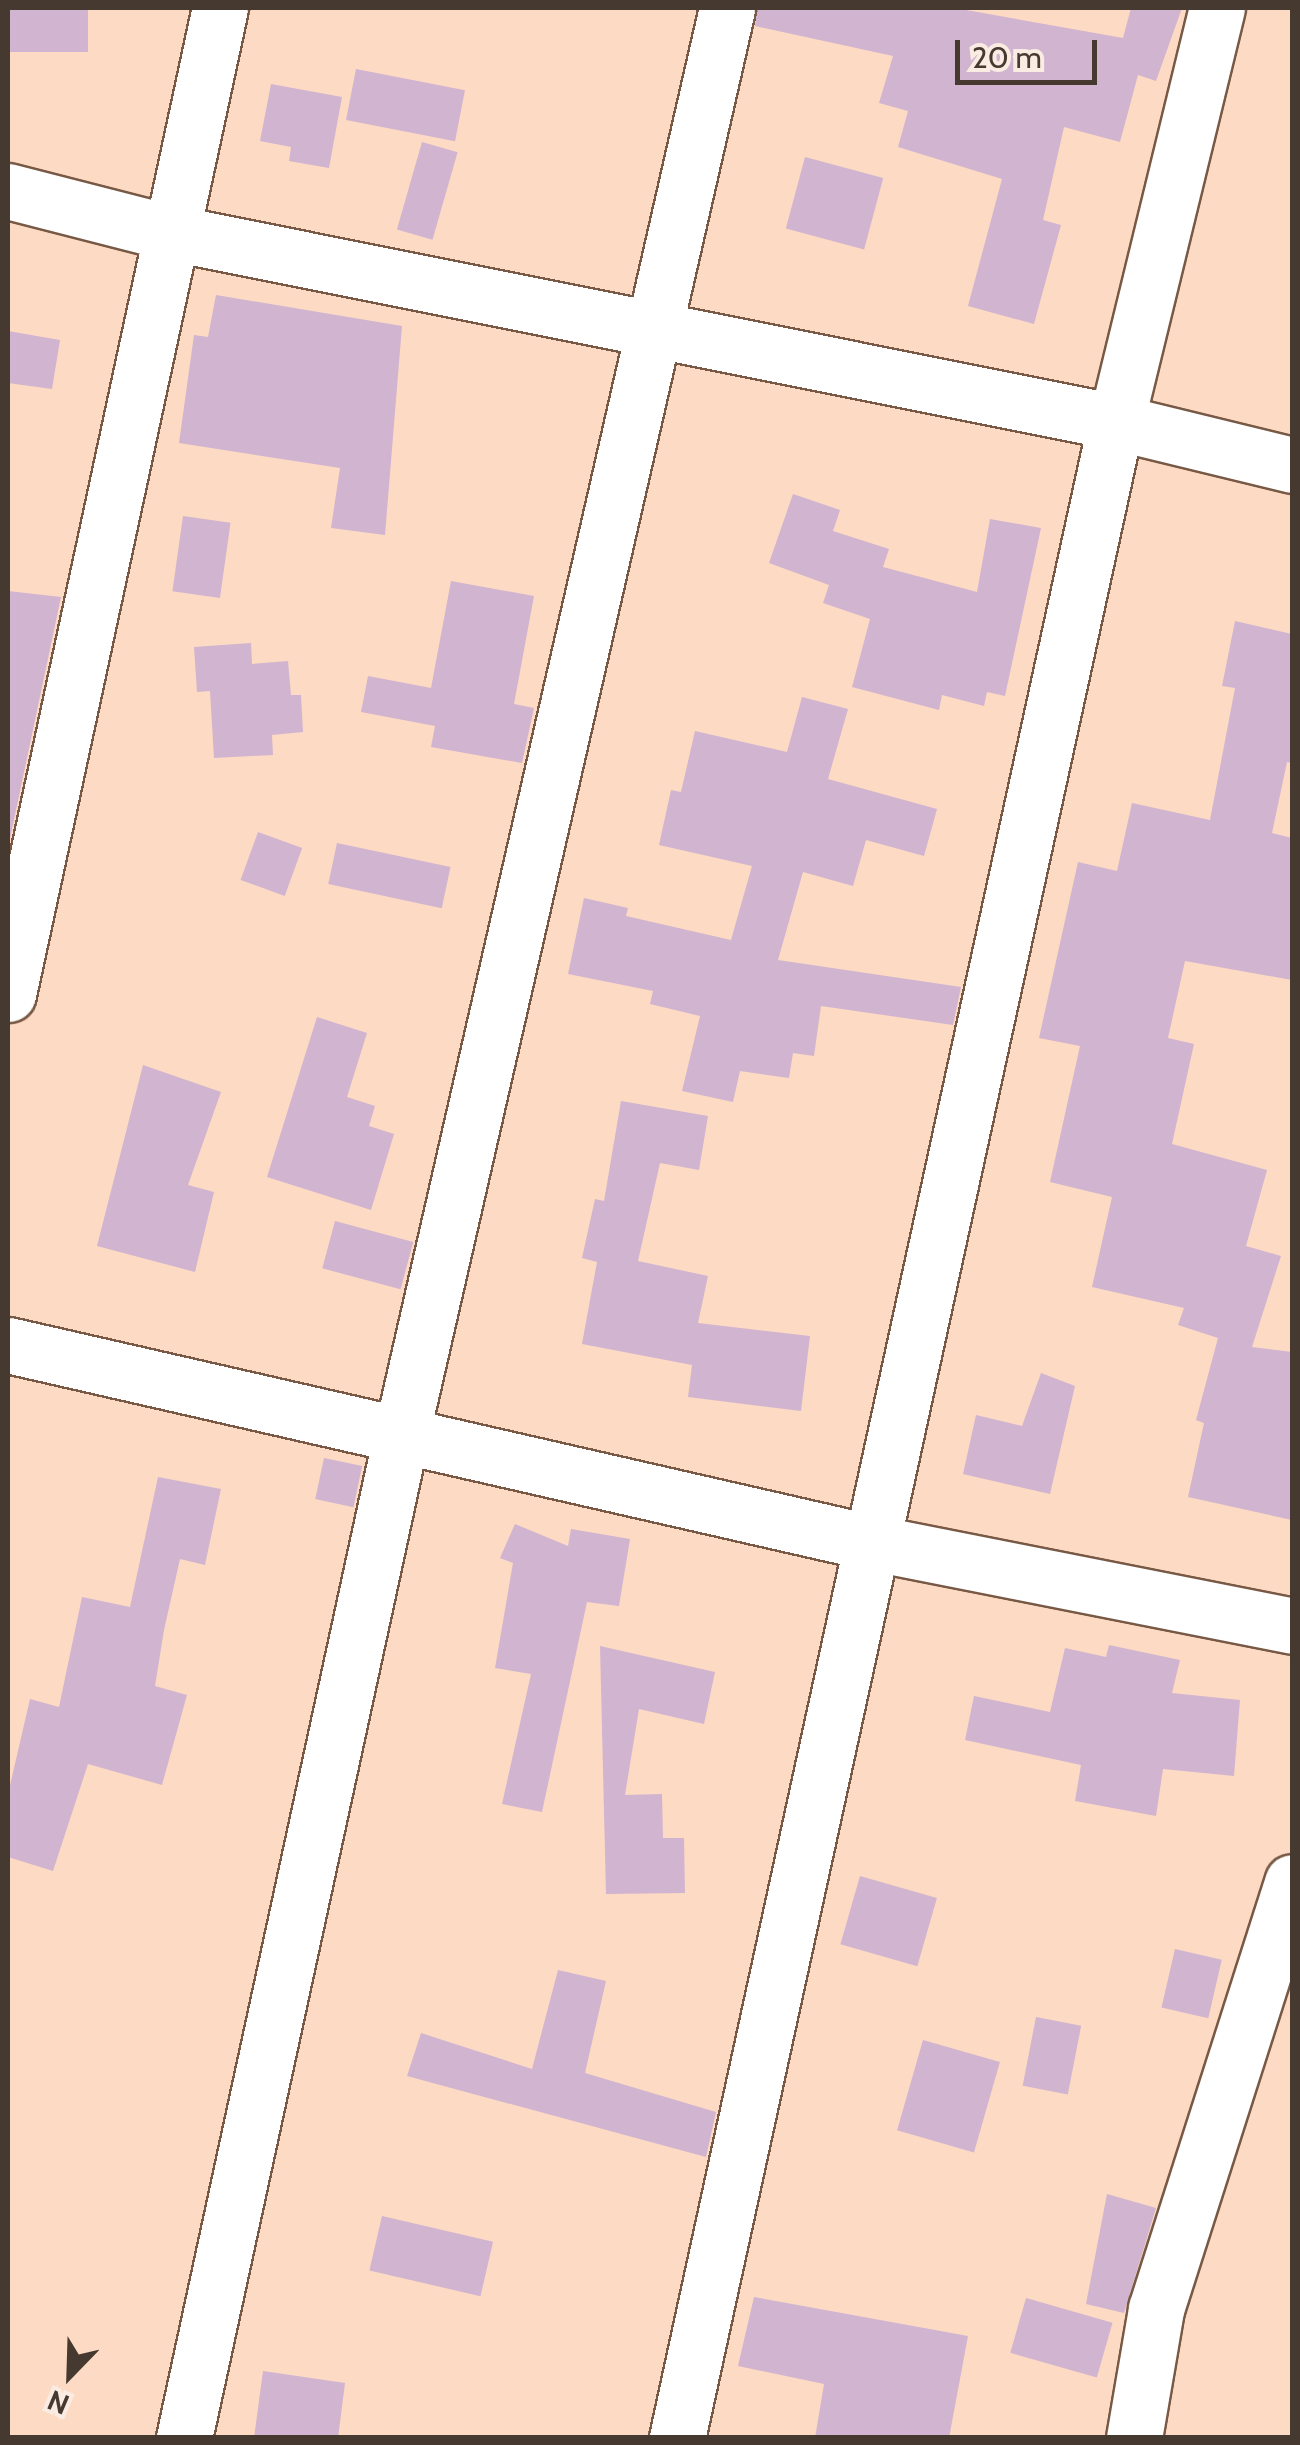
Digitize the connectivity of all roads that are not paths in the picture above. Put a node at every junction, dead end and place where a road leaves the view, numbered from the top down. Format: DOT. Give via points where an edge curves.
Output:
graph roads {
  1 [pos="220,8"];
  2 [pos="727,8"];
  3 [pos="1217,8"];
  4 [pos="8,191"];
  5 [pos="168,232"];
  6 [pos="654,330"];
  7 [pos="1116,422"];
  8 [pos="1292,465"];
  9 [pos="8,994"];
  10 [pos="8,1345"];
  11 [pos="402,1431"];
  12 [pos="869,1542"];
  13 [pos="1292,1626"];
  14 [pos="1292,1882"];
  15 [pos="184,2438"];
  16 [pos="677,2438"];
  17 [pos="1134,2438"];
  1 -- 5 [label="street"];
  2 -- 6 [label="street"];
  3 -- 7 [label="street"];
  4 -- 5 [label="street"];
  5 -- 6 [label="street"];
  5 -- 9 [label="street"];
  6 -- 7 [label="street"];
  6 -- 11 [label="street"];
  7 -- 8 [label="street"];
  7 -- 12 [label="street"];
  10 -- 11 [label="street"];
  11 -- 12 [label="street"];
  11 -- 15 [label="street"];
  12 -- 13 [label="street"];
  12 -- 16 [label="street"];
  14 -- 17 [label="street" via="1156,2310"];
}
